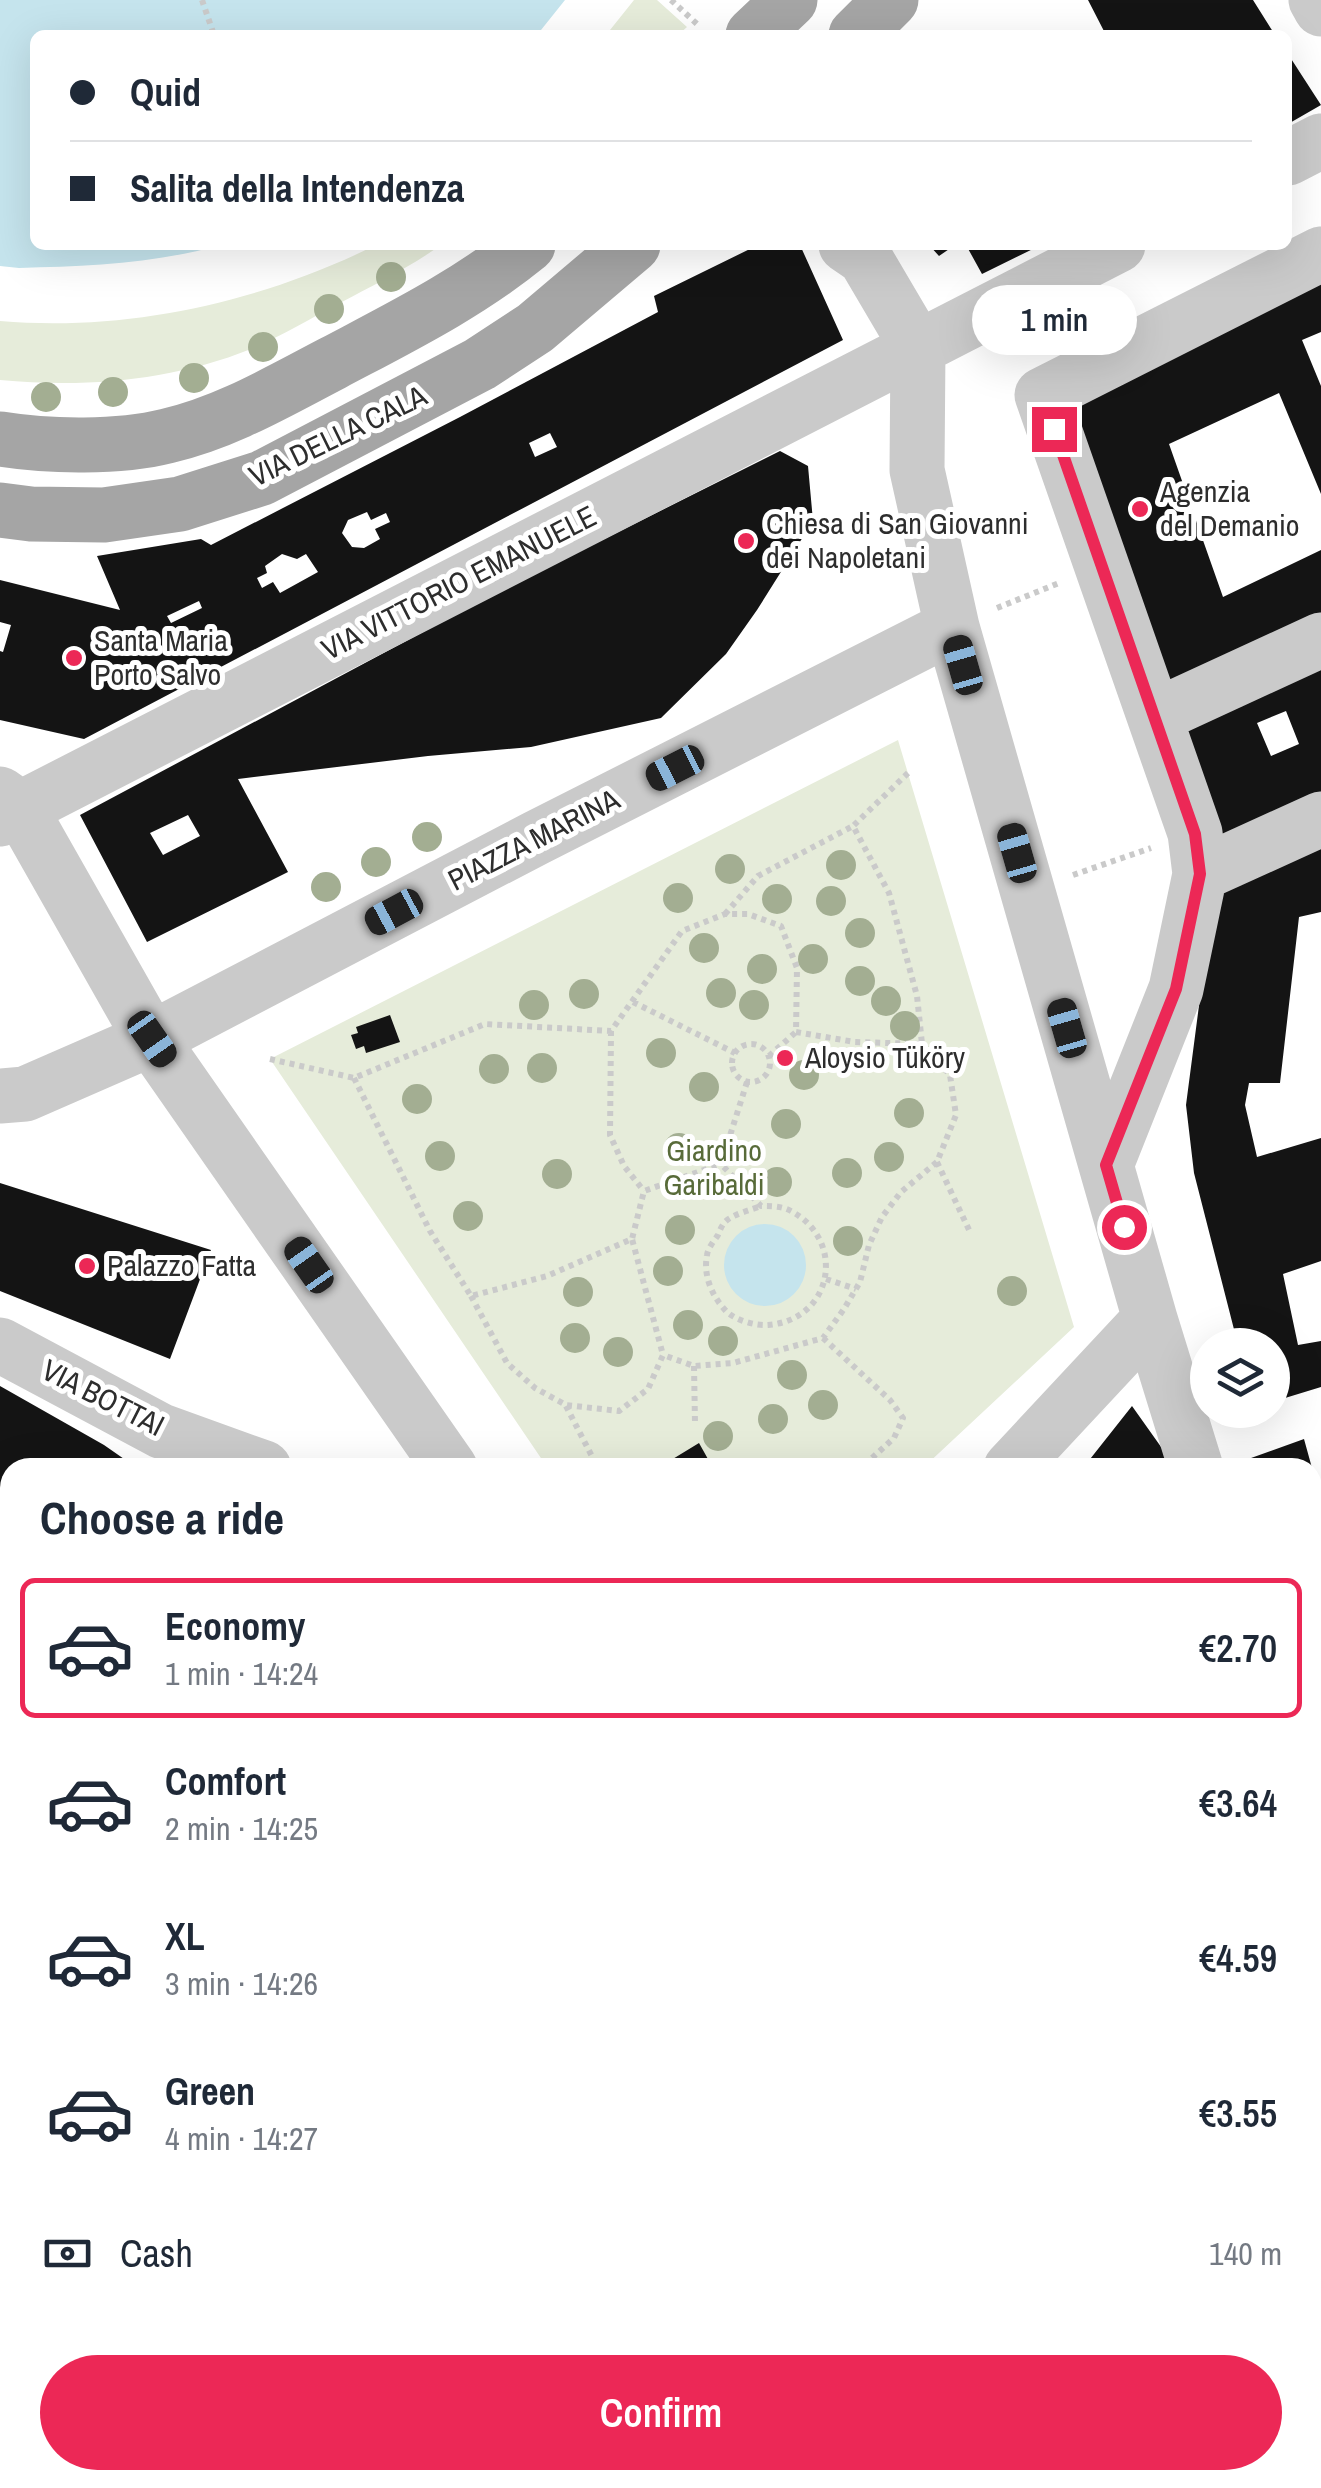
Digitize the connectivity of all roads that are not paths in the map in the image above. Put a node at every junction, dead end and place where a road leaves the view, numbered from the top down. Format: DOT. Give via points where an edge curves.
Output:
graph roads {
  1 [pos="790,0"];
  2 [pos="891,0"];
  3 [pos="1316,0"];
  4 [pos="1321,9"];
  5 [pos="758,30"];
  6 [pos="861,30"];
  7 [pos="1321,140"];
  8 [pos="1292,156"];
  9 [pos="522,250"];
  10 [pos="627,250"];
  11 [pos="853,250"];
  12 [pos="1108,250"];
  13 [pos="1321,254"];
  14 [pos="918,348"];
  15 [pos="0,439"];
  16 [pos="0,510"];
  17 [pos="952,627"];
  18 [pos="1321,640"];
  19 [pos="1156,716"];
  20 [pos="7,807"];
  21 [pos="1321,819"];
  22 [pos="1198,854"];
  23 [pos="152,1039"];
  24 [pos="0,1096"];
  25 [pos="1106,1165"];
  26 [pos="1150,1319"];
  27 [pos="0,1345"];
  28 [pos="236,1458"];
  29 [pos="424,1458"];
  30 [pos="1019,1458"];
  31 [pos="1193,1458"];
  1 -- 5 [label="main road"];
  2 -- 6 [label="main road"];
  3 -- 4 [label="street"];
  7 -- 8 [label="street"];
  9 -- 15 [label="main road" via="445,304 235,414 164,437 115,443"];
  10 -- 16 [label="main road, VIA DELLA CALA" via="535,328 480,364 262,478 180,504 104,515"];
  11 -- 14 [label="street" via="865,258"];
  12 -- 14 [label="street, VIA VITTORIO EMANUELE"];
  13 -- 19 [label="street" via="1042,395"];
  14 -- 17 [label="street" via="917,470"];
  14 -- 20 [label="street, VIA VITTORIO EMANUELE"];
  17 -- 23 [label="street, PIAZZA MARINA"];
  17 -- 25 [label="street"];
  18 -- 19 [label="street"];
  19 -- 22 [label="street"];
  20 -- 23 [label="street"];
  21 -- 22 [label="street"];
  22 -- 25 [label="street" via="1176,989"];
  23 -- 24 [label="street, PIAZZA MARINA" via="25,1094"];
  23 -- 29 [label="street"];
  25 -- 26 [label="street"];
  26 -- 30 [label="street"];
  26 -- 31 [label="street"];
  27 -- 28 [label="street, VIA BOTTAI" via="161,1431"];
}
